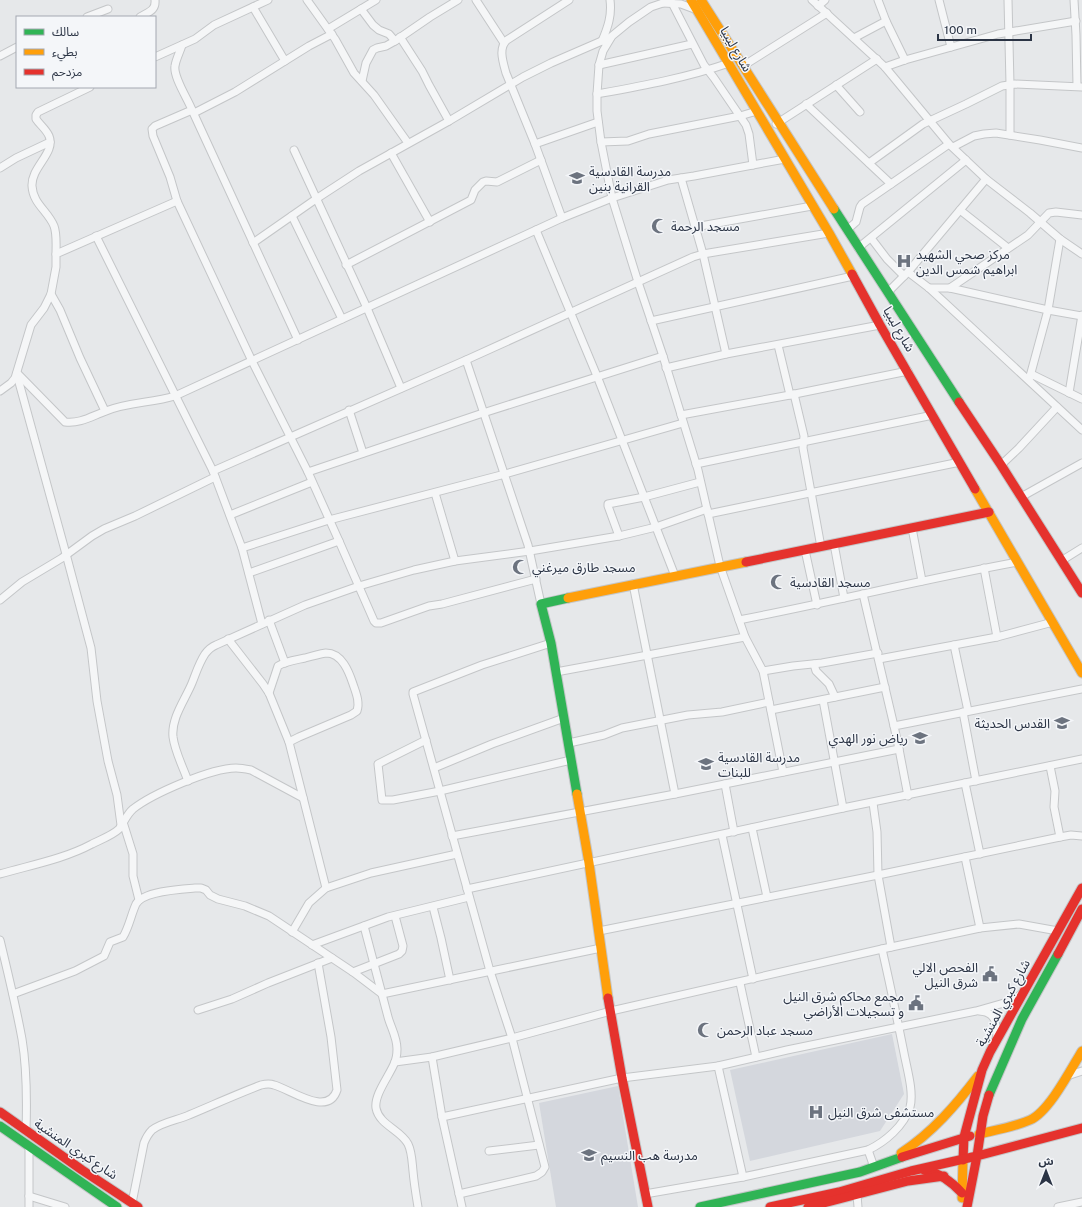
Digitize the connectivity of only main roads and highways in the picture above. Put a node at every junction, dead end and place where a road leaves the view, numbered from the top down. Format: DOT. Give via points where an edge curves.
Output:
graph roads {
  1 [pos="691,0"];
  2 [pos="701,0"];
  3 [pos="989,512"];
  4 [pos="1082,593"];
  5 [pos="1082,673"];
  6 [pos="1082,888"];
  7 [pos="1082,909"];
  8 [pos="1082,1051"];
  9 [pos="982,1070"];
  10 [pos="0,1112"];
  11 [pos="0,1126"];
  12 [pos="1082,1129"];
  13 [pos="980,1134"];
  14 [pos="964,1138"];
  15 [pos="977,1156"];
  16 [pos="963,1160"];
  17 [pos="879,1166"];
  18 [pos="910,1171"];
  19 [pos="944,1176"];
  20 [pos="962,1193"];
  21 [pos="135,1205"];
  22 [pos="117,1207"];
  23 [pos="648,1207"];
  24 [pos="700,1207"];
  25 [pos="770,1207"];
  26 [pos="808,1207"];
  27 [pos="963,1207"];
  28 [pos="967,1207"];
  1 -- 3 [label="main road, شارع ليبيا" via="829,233"];
  2 -- 4 [label="main road, شارع ليبيا"];
  3 -- 5 [label="main road, شارع ليبيا"];
  3 -- 23 [label="main road" via="541,604 551,643 569,744 622,1078"];
  6 -- 9 [label="main road, شارع كبري المنشية" via="997,1038"];
  7 -- 13 [label="main road, شارع كبري المنشية" via="1022,1019 988,1098"];
  8 -- 13 [label="main road" via="1048,1106 1040,1114 1031,1120"];
  9 -- 14 [label="main road, شارع كبري المنشية"];
  9 -- 17 [label="main road" via="951,1109 917,1142"];
  10 -- 21 [label="main road, شارع كبري المنشية"];
  11 -- 22 [label="main road, شارع كبري المنشية"];
  12 -- 15 [label="main road"];
  13 -- 14 [label="main road"];
  13 -- 15 [label="main road, شارع كبري المنشية"];
  14 -- 16 [label="main road, شارع كبري المنشية"];
  14 -- 17 [label="main road"];
  15 -- 16 [label="main road"];
  15 -- 28 [label="main road, شارع كبري المنشية"];
  16 -- 18 [label="main road"];
  16 -- 20 [label="main road, شارع كبري المنشية"];
  17 -- 24 [label="main road"];
  18 -- 19 [label="main road" via="933,1171"];
  18 -- 25 [label="main road" via="839,1192"];
  19 -- 20 [label="main road"];
  19 -- 26 [label="main road" via="908,1181"];
  20 -- 27 [label="main road, شارع كبري المنشية"];
}
